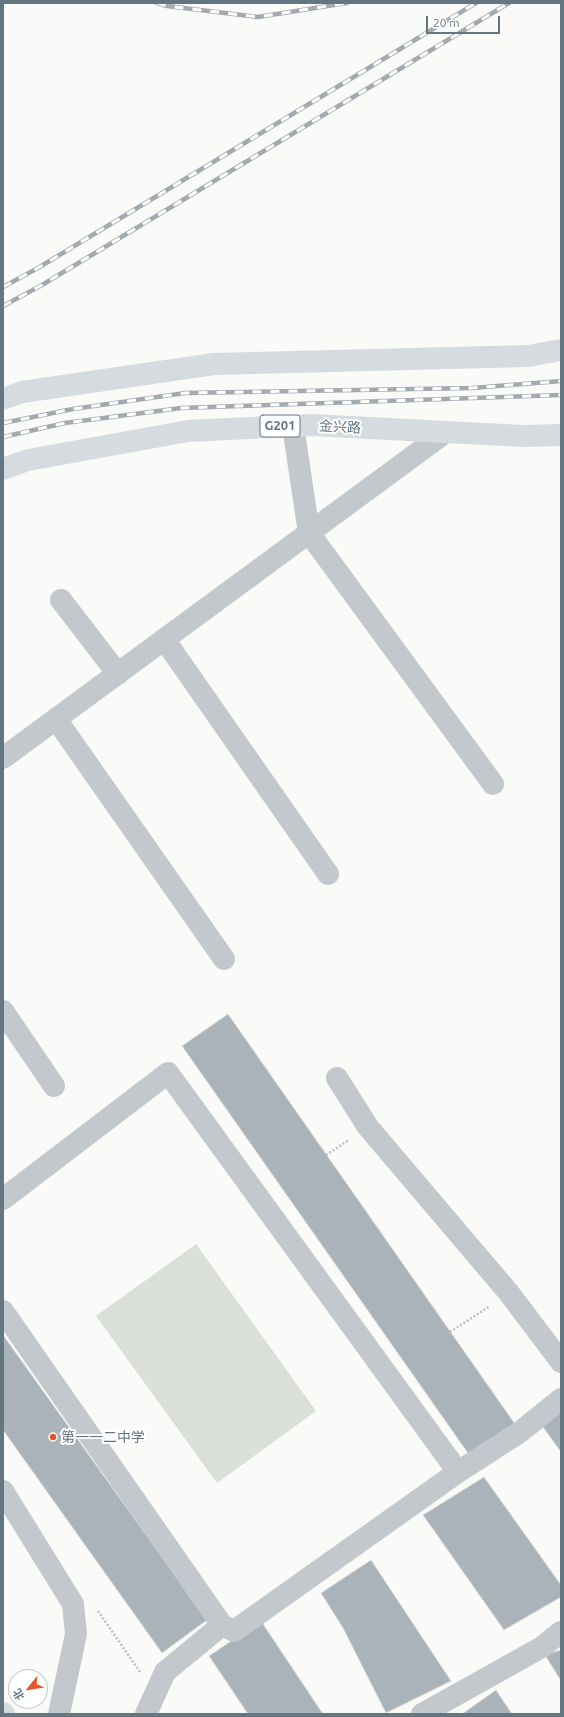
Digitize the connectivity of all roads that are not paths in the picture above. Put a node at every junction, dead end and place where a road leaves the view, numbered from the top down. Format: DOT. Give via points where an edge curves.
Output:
graph roads {
  1 [pos="561,350"];
  2 [pos="3,399"];
  3 [pos="293,426"];
  4 [pos="446,432"];
  5 [pos="561,435"];
  6 [pos="3,469"];
  7 [pos="309,533"];
  8 [pos="61,600"];
  9 [pos="164,639"];
  10 [pos="118,674"];
  11 [pos="56,719"];
  12 [pos="3,758"];
  13 [pos="493,784"];
  14 [pos="328,874"];
  15 [pos="224,959"];
  16 [pos="3,1011"];
  17 [pos="337,1078"];
  18 [pos="54,1086"];
  19 [pos="3,1199"];
  20 [pos="3,1311"];
  21 [pos="561,1362"];
  22 [pos="561,1399"];
  23 [pos="458,1472"];
  24 [pos="3,1491"];
  25 [pos="222,1625"];
  26 [pos="561,1632"];
  27 [pos="59,1714"];
  28 [pos="146,1714"];
  29 [pos="422,1714"];
  1 -- 2 [label="highway" via="528,356 214,364 22,392"];
  3 -- 4 [label="highway, 金兴路 / G201"];
  3 -- 6 [label="highway, 金兴路 / G201" via="188,431 28,460"];
  3 -- 7 [label="street"];
  4 -- 5 [label="highway, 金兴路 / G201"];
  4 -- 7 [label="street"];
  7 -- 9 [label="street"];
  7 -- 13 [label="street"];
  8 -- 10 [label="street"];
  9 -- 10 [label="street"];
  9 -- 14 [label="street"];
  10 -- 11 [label="street"];
  11 -- 12 [label="street"];
  11 -- 15 [label="street"];
  16 -- 18 [label="street"];
  17 -- 21 [label="street" via="368,1127 509,1293"];
  19 -- 23 [label="street" via="168,1074"];
  20 -- 25 [label="street"];
  22 -- 23 [label="street" via="520,1432"];
  23 -- 25 [label="street" via="234,1631"];
  24 -- 27 [label="street" via="73,1604 76,1634"];
  25 -- 28 [label="street" via="165,1672"];
  26 -- 29 [label="street" via="542,1647"];
}
